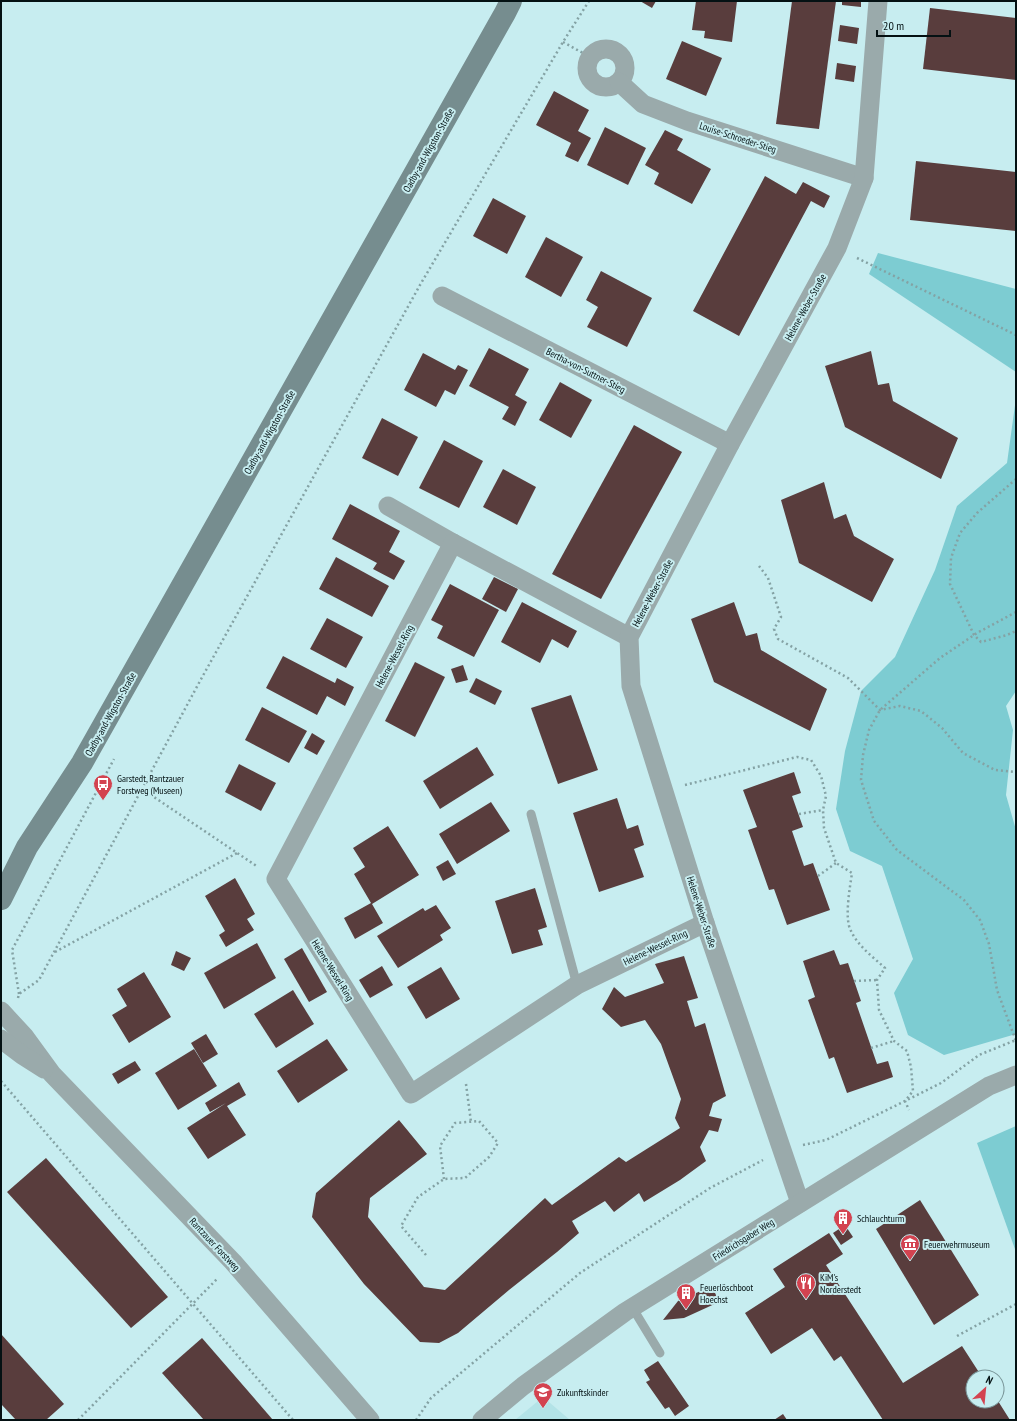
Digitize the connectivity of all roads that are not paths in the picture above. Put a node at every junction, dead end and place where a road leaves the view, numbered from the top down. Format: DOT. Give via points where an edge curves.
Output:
graph roads {
  1 [pos="878,1"];
  2 [pos="510,5"];
  3 [pos="619,82"];
  4 [pos="864,178"];
  5 [pos="442,296"];
  6 [pos="730,444"];
  7 [pos="388,506"];
  8 [pos="453,543"];
  9 [pos="629,637"];
  10 [pos="531,814"];
  11 [pos="27,846"];
  12 [pos="1,870"];
  13 [pos="1,899"];
  14 [pos="705,923"];
  15 [pos="577,985"];
  16 [pos="7,1017"];
  17 [pos="1,1039"];
  18 [pos="52,1074"];
  19 [pos="1016,1075"];
  20 [pos="800,1204"];
  21 [pos="632,1307"];
  22 [pos="660,1353"];
  23 [pos="370,1420"];
  24 [pos="482,1420"];
  1 -- 4 [label="street, Helene-Weber-Straße"];
  2 -- 11 [label="main road, Oadby-and-Wigston-Straße" via="82,763"];
  3 -- 3 [label="street" via="626,65 622,55 612,49 596,51 587,64 592,82 608,87"];
  3 -- 4 [label="street, Louise-Schroeder-Stieg" via="643,104 687,121"];
  4 -- 6 [label="street, Helene-Weber-Straße" via="837,248"];
  5 -- 6 [label="street, Bertha-von-Suttner-Stieg"];
  6 -- 9 [label="street, Helene-Weber-Straße"];
  7 -- 8 [label="street"];
  8 -- 9 [label="street"];
  8 -- 15 [label="street, Helene-Wessel-Ring" via="276,879 411,1094"];
  9 -- 14 [label="street, Helene-Weber-Straße" via="631,686"];
  10 -- 15 [label="lane"];
  11 -- 12 [label="main road, Oadby-and-Wigston-Straße"];
  11 -- 13 [label="main road, Oadby-and-Wigston-Straße"];
  14 -- 15 [label="street, Helene-Wessel-Ring"];
  14 -- 20 [label="street, Helene-Weber-Straße"];
  16 -- 18 [label="street, Rantzauer Forstweg"];
  17 -- 18 [label="street, Rantzauer Forstweg"];
  18 -- 23 [label="street, Rantzauer Forstweg" via="233,1262"];
  19 -- 20 [label="street, Friedrichsgaber Weg" via="989,1086"];
  20 -- 21 [label="street, Friedrichsgaber Weg"];
  21 -- 22 [label="lane"];
  21 -- 24 [label="street, Friedrichsgaber Weg" via="523,1386"];
}
